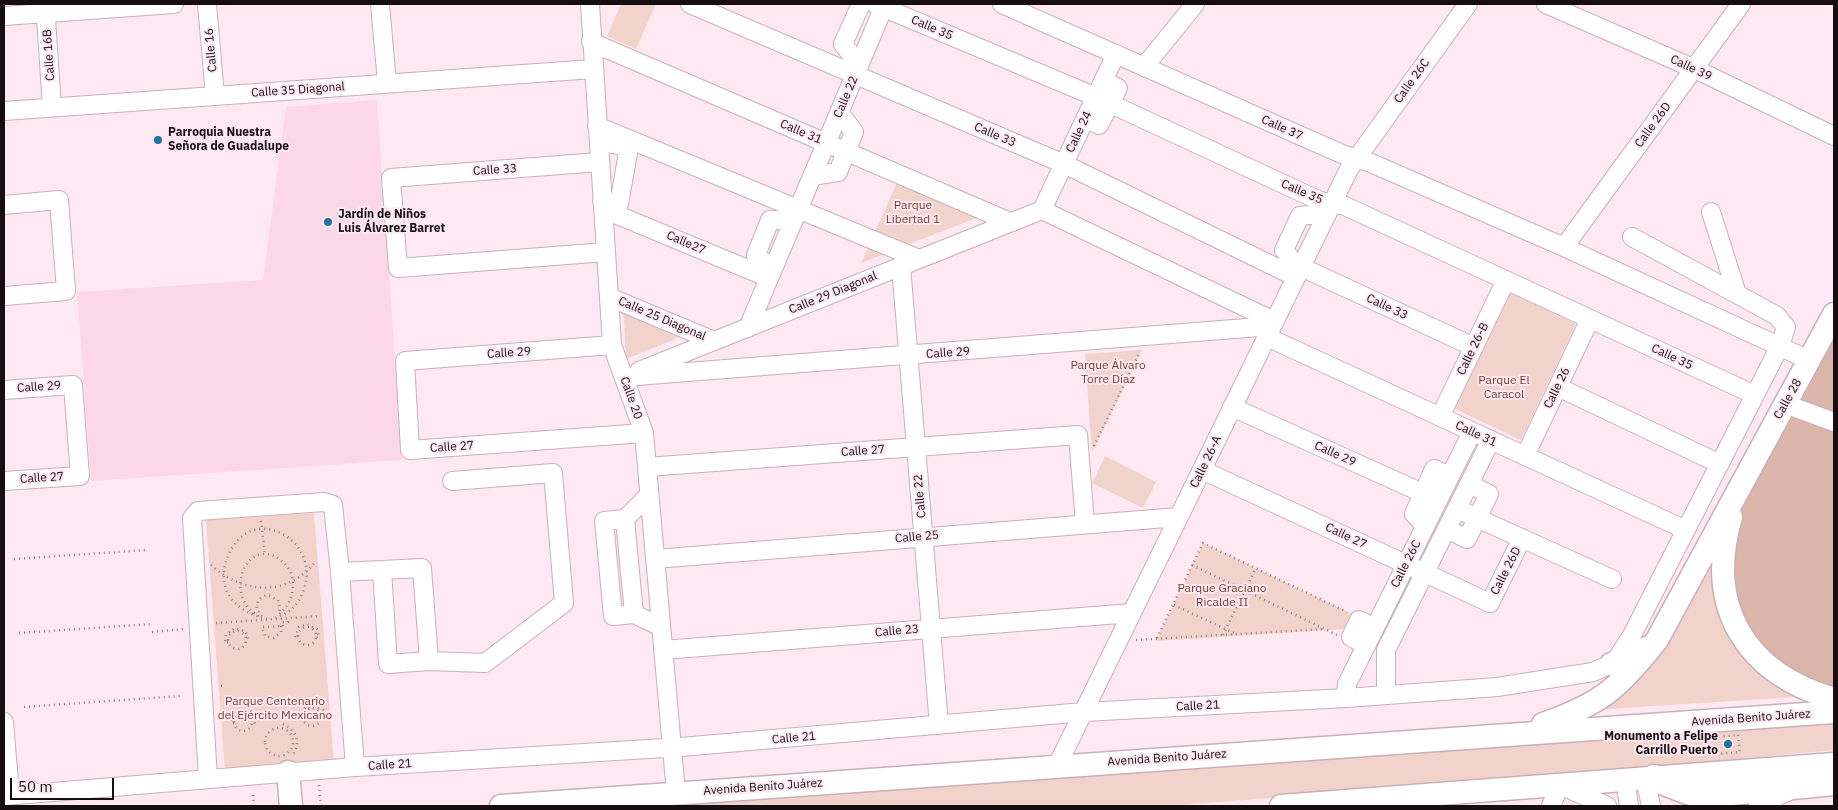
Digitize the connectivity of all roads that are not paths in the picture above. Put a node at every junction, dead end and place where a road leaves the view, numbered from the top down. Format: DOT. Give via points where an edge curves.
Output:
graph roads {
  1 [pos="174,4"];
  2 [pos="207,4"];
  3 [pos="380,4"];
  4 [pos="590,4"];
  5 [pos="690,4"];
  6 [pos="861,4"];
  7 [pos="1002,4"];
  8 [pos="1195,4"];
  9 [pos="1468,4"];
  10 [pos="1546,4"];
  11 [pos="1741,4"];
  12 [pos="881,5"];
  13 [pos="45,8"];
  14 [pos="4,16"];
  15 [pos="591,42"];
  16 [pos="1116,54"];
  17 [pos="1144,66"];
  18 [pos="1694,68"];
  19 [pos="593,69"];
  20 [pos="857,70"];
  21 [pos="387,83"];
  22 [pos="215,96"];
  23 [pos="1103,100"];
  24 [pos="52,107"];
  25 [pos="4,111"];
  26 [pos="839,112"];
  27 [pos="598,134"];
  28 [pos="1834,136"];
  29 [pos="826,143"];
  30 [pos="846,152"];
  31 [pos="1356,158"];
  32 [pos="600,162"];
  33 [pos="1064,164"];
  34 [pos="812,176"];
  35 [pos="4,205"];
  36 [pos="603,205"];
  37 [pos="1326,206"];
  38 [pos="1042,210"];
  39 [pos="1711,212"];
  40 [pos="796,214"];
  41 [pos="1010,222"];
  42 [pos="1632,236"];
  43 [pos="1564,246"];
  44 [pos="606,252"];
  45 [pos="919,259"];
  46 [pos="901,266"];
  47 [pos="1299,271"];
  48 [pos="771,274"];
  49 [pos="1506,280"];
  50 [pos="1737,294"];
  51 [pos="4,296"];
  52 [pos="609,297"];
  53 [pos="1834,314"];
  54 [pos="1590,319"];
  55 [pos="748,328"];
  56 [pos="1271,328"];
  57 [pos="714,341"];
  58 [pos="612,345"];
  59 [pos="1780,346"];
  60 [pos="1474,347"];
  61 [pos="908,356"];
  62 [pos="1809,360"];
  63 [pos="624,377"];
  64 [pos="1558,387"];
  65 [pos="4,390"];
  66 [pos="1755,395"];
  67 [pos="1785,404"];
  68 [pos="1232,407"];
  69 [pos="1440,417"];
  70 [pos="1834,422"];
  71 [pos="1472,432"];
  72 [pos="644,433"];
  73 [pos="1491,440"];
  74 [pos="916,447"];
  75 [pos="410,450"];
  76 [pos="1525,456"];
  77 [pos="1720,464"];
  78 [pos="647,467"];
  79 [pos="1202,470"];
  80 [pos="80,476"];
  81 [pos="4,481"];
  82 [pos="452,481"];
  83 [pos="1740,483"];
  84 [pos="1469,484"];
  85 [pos="649,495"];
  86 [pos="1430,497"];
  87 [pos="1457,509"];
  88 [pos="1179,517"];
  89 [pos="1477,518"];
  90 [pos="1085,524"];
  91 [pos="1447,529"];
  92 [pos="1686,530"];
  93 [pos="924,537"];
  94 [pos="1522,538"];
  95 [pos="655,559"];
  96 [pos="1406,564"];
  97 [pos="382,570"];
  98 [pos="340,572"];
  99 [pos="1425,573"];
  100 [pos="1612,579"];
  101 [pos="1490,603"];
  102 [pos="1132,613"];
  103 [pos="661,627"];
  104 [pos="931,628"];
  105 [pos="1657,640"];
  106 [pos="663,650"];
  107 [pos="428,661"];
  108 [pos="1611,664"];
  109 [pos="1386,695"];
  110 [pos="1346,698"];
  111 [pos="1834,699"];
  112 [pos="1084,712"];
  113 [pos="1834,712"];
  114 [pos="4,722"];
  115 [pos="939,726"];
  116 [pos="1513,733"];
  117 [pos="672,748"];
  118 [pos="289,764"];
  119 [pos="1834,764"];
  120 [pos="1057,766"];
  121 [pos="355,767"];
  122 [pos="208,778"];
  123 [pos="1641,779"];
  124 [pos="1834,782"];
  125 [pos="1560,785"];
  126 [pos="1801,785"];
  127 [pos="676,793"];
  128 [pos="7,796"];
  129 [pos="1479,799"];
  130 [pos="1409,801"];
  131 [pos="291,806"];
  132 [pos="501,806"];
  133 [pos="1281,806"];
  134 [pos="1551,806"];
  135 [pos="1607,806"];
  136 [pos="1629,806"];
  137 [pos="1651,806"];
  138 [pos="1758,806"];
  1 -- 13 [label="street"];
  2 -- 22 [label="street, Calle 16"];
  3 -- 21 [label="street"];
  4 -- 15 [label="street, Calle 20"];
  5 -- 20 [label="street, Calle 33"];
  6 -- 20 [label="street" via="843,44"];
  7 -- 16 [label="street, Calle 37"];
  8 -- 17 [label="street"];
  9 -- 31 [label="street, Calle 26C"];
  10 -- 18 [label="street, Calle 39"];
  11 -- 18 [label="street, Calle 26D"];
  12 -- 20 [label="street, Calle 22"];
  12 -- 23 [label="street, Calle 35"];
  13 -- 14 [label="street"];
  13 -- 24 [label="street, Calle 16B"];
  15 -- 19 [label="street, Calle 20"];
  15 -- 29 [label="street, Calle 31"];
  16 -- 17 [label="street, Calle 37"];
  16 -- 23 [label="street, Calle 24" via="1104,80"];
  17 -- 31 [label="street, Calle 37"];
  18 -- 28 [label="street, Calle 39"];
  18 -- 43 [label="street, Calle 26D"];
  19 -- 21 [label="street, Calle 35 Diagonal"];
  19 -- 27 [label="street, Calle 20"];
  20 -- 26 [label="street, Calle 22"];
  20 -- 33 [label="street, Calle 33"];
  21 -- 22 [label="street, Calle 35 Diagonal"];
  22 -- 24 [label="street, Calle 35 Diagonal"];
  23 -- 33 [label="street, Calle 24" via="1086,118"];
  23 -- 37 [label="street, Calle 35"];
  24 -- 25 [label="street, Calle 35 Diagonal"];
  26 -- 29 [label="street, Calle 22"];
  26 -- 30 [label="street" via="854,132"];
  27 -- 32 [label="street, Calle 20"];
  27 -- 36 [label="street" via="629,148 619,204"];
  27 -- 40 [label="street"];
  29 -- 30 [label="street, Calle 31"];
  29 -- 34 [label="street, Calle 22"];
  30 -- 34 [label="street" via="838,172"];
  30 -- 41 [label="street, Calle 31"];
  31 -- 37 [label="street"];
  31 -- 43 [label="street, Calle 37"];
  32 -- 36 [label="street, Calle 20"];
  32 -- 44 [label="street, Calle 33" via="391,178 398,268"];
  33 -- 38 [label="street, Calle 24"];
  33 -- 47 [label="street, Calle 33"];
  34 -- 40 [label="street, Calle 22"];
  35 -- 51 [label="street" via="59,200 66,291"];
  36 -- 44 [label="street, Calle 20"];
  36 -- 48 [label="street, Calle27"];
  37 -- 47 [label="street" via="1300,216 1284,250"];
  37 -- 49 [label="street, Calle 35" via="1345,206"];
  38 -- 41 [label="street, Calle 29 Diagonal"];
  38 -- 56 [label="street, Calle 31"];
  39 -- 50 [label="street"];
  40 -- 45 [label="street"];
  40 -- 48 [label="street, Calle 22"];
  41 -- 45 [label="street, Calle 29 Diagonal"];
  42 -- 50 [label="street"];
  43 -- 59 [label="street, Calle 37"];
  44 -- 52 [label="street, Calle 20"];
  45 -- 46 [label="street, Calle 29 Diagonal"];
  46 -- 55 [label="street, Calle 29 Diagonal"];
  46 -- 61 [label="street, Calle 22"];
  47 -- 56 [label="street, Calle 26-A"];
  47 -- 60 [label="street, Calle 33"];
  48 -- 55 [label="street, Calle 22"];
  49 -- 54 [label="street, Calle 35"];
  49 -- 60 [label="street, Calle 26-B"];
  50 -- 59 [label="street" via="1777,316 1786,327"];
  52 -- 57 [label="street, Calle 25 Diagonal"];
  52 -- 58 [label="street, Calle 20"];
  53 -- 62 [label="main road, Calle 28"];
  54 -- 64 [label="street, Calle 26"];
  54 -- 66 [label="street, Calle 35"];
  55 -- 57 [label="street, Calle 29 Diagonal"];
  56 -- 61 [label="street, Calle 29"];
  56 -- 68 [label="street, Calle 26-A"];
  56 -- 69 [label="street, Calle 31"];
  57 -- 63 [label="street, Calle 29 Diagonal"];
  58 -- 63 [label="street, Calle 20"];
  58 -- 75 [label="street, Calle 29" via="405,361"];
  59 -- 62 [label="street, Calle 37"];
  59 -- 66 [label="street"];
  60 -- 69 [label="street, Calle 26-B"];
  61 -- 63 [label="street, Calle 29"];
  61 -- 74 [label="street, Calle 22"];
  62 -- 67 [label="main road, Calle 28"];
  63 -- 72 [label="street, Calle 20"];
  64 -- 76 [label="street, Calle 26"];
  64 -- 77 [label="street"];
  65 -- 80 [label="street, Calle 29" via="73,384"];
  66 -- 77 [label="street"];
  67 -- 70 [label="street"];
  67 -- 83 [label="main road, Calle 28"];
  68 -- 79 [label="street, Calle 26-A"];
  68 -- 86 [label="street, Calle 29"];
  69 -- 71 [label="street, Calle 31"];
  71 -- 73 [label="street, Calle 31"];
  71 -- 86 [label="street, Calle 26C" via="1450,476"];
  72 -- 75 [label="street, Calle 27"];
  72 -- 78 [label="street, Calle 20"];
  73 -- 76 [label="street, Calle 31"];
  73 -- 84 [label="street, Calle 26C"];
  74 -- 78 [label="street, Calle 27"];
  74 -- 90 [label="street, Calle 27" via="1078,435"];
  74 -- 93 [label="street, Calle 22"];
  76 -- 92 [label="street, Calle 31"];
  77 -- 92 [label="street"];
  78 -- 85 [label="street, Calle 20"];
  79 -- 88 [label="street, Calle 26-A"];
  79 -- 96 [label="street, Calle 27"];
  80 -- 81 [label="street, Calle 27"];
  82 -- 107 [label="street" via="553,473 564,603 485,663"];
  83 -- 105 [label="main road"];
  83 -- 111 [label="main road" via="1721,569 1736,629 1770,669 1811,692"];
  84 -- 87 [label="street, Calle 26C"];
  84 -- 89 [label="street" via="1489,494"];
  85 -- 95 [label="street, Calle 20"];
  85 -- 103 [label="street" via="625,520 604,521 614,616 634,614"];
  86 -- 96 [label="street, Calle 26C" via="1425,526"];
  87 -- 89 [label="street"];
  87 -- 91 [label="street, Calle 26C"];
  88 -- 90 [label="street, Calle 25"];
  88 -- 102 [label="street, Calle 26-A"];
  89 -- 91 [label="street" via="1467,539"];
  89 -- 94 [label="street"];
  90 -- 93 [label="street, Calle 25"];
  91 -- 99 [label="street, Calle 26C"];
  92 -- 108 [label="street" via="1625,648"];
  93 -- 95 [label="street, Calle 25"];
  93 -- 104 [label="street, Calle 22"];
  94 -- 100 [label="street"];
  94 -- 101 [label="street, Calle 26D"];
  95 -- 103 [label="street, Calle 20"];
  96 -- 99 [label="street, Calle 27"];
  96 -- 110 [label="street, Calle 26C" via="1347,684"];
  97 -- 98 [label="street"];
  97 -- 107 [label="street" via="422,568"];
  97 -- 107 [label="street" via="388,664"];
  98 -- 121 [label="street"];
  98 -- 122 [label="street" via="333,505 330,503 198,511 194,514"];
  99 -- 101 [label="street, Calle 27"];
  99 -- 109 [label="street, Calle 26C" via="1386,650"];
  102 -- 104 [label="street, Calle 23"];
  102 -- 112 [label="street, Calle 26-A"];
  103 -- 106 [label="street, Calle 20"];
  104 -- 106 [label="street, Calle 23"];
  104 -- 115 [label="street, Calle 22"];
  105 -- 108 [label="main road" via="1625,660"];
  105 -- 116 [label="main road" via="1629,675 1599,701 1566,716"];
  106 -- 117 [label="street, Calle 20"];
  108 -- 109 [label="street, Calle 21" via="1583,675 1497,687"];
  109 -- 110 [label="street, Calle 21"];
  110 -- 112 [label="street, Calle 21"];
  112 -- 115 [label="street, Calle 21"];
  112 -- 120 [label="street, Calle 26-A"];
  113 -- 116 [label="main road, Avenida Benito Juárez"];
  114 -- 128 [label="street"];
  115 -- 117 [label="street, Calle 21"];
  116 -- 120 [label="main road, Avenida Benito Juárez"];
  117 -- 121 [label="street, Calle 21"];
  117 -- 127 [label="street, Calle 20"];
  118 -- 121 [label="street, Calle 21"];
  118 -- 122 [label="street, Calle 21"];
  118 -- 131 [label="main road"];
  119 -- 123 [label="main road"];
  120 -- 127 [label="main road, Avenida Benito Juárez"];
  122 -- 128 [label="street, Calle 21"];
  123 -- 125 [label="main road"];
  123 -- 126 [label="highway" via="1690,792 1720,793"];
  123 -- 136 [label="street"];
  123 -- 137 [label="street"];
  124 -- 126 [label="highway"];
  125 -- 129 [label="main road"];
  125 -- 134 [label="street"];
  125 -- 135 [label="street"];
  126 -- 138 [label="street"];
  127 -- 132 [label="main road, Avenida Benito Juárez"];
  129 -- 130 [label="main road"];
  130 -- 133 [label="main road"];
}
